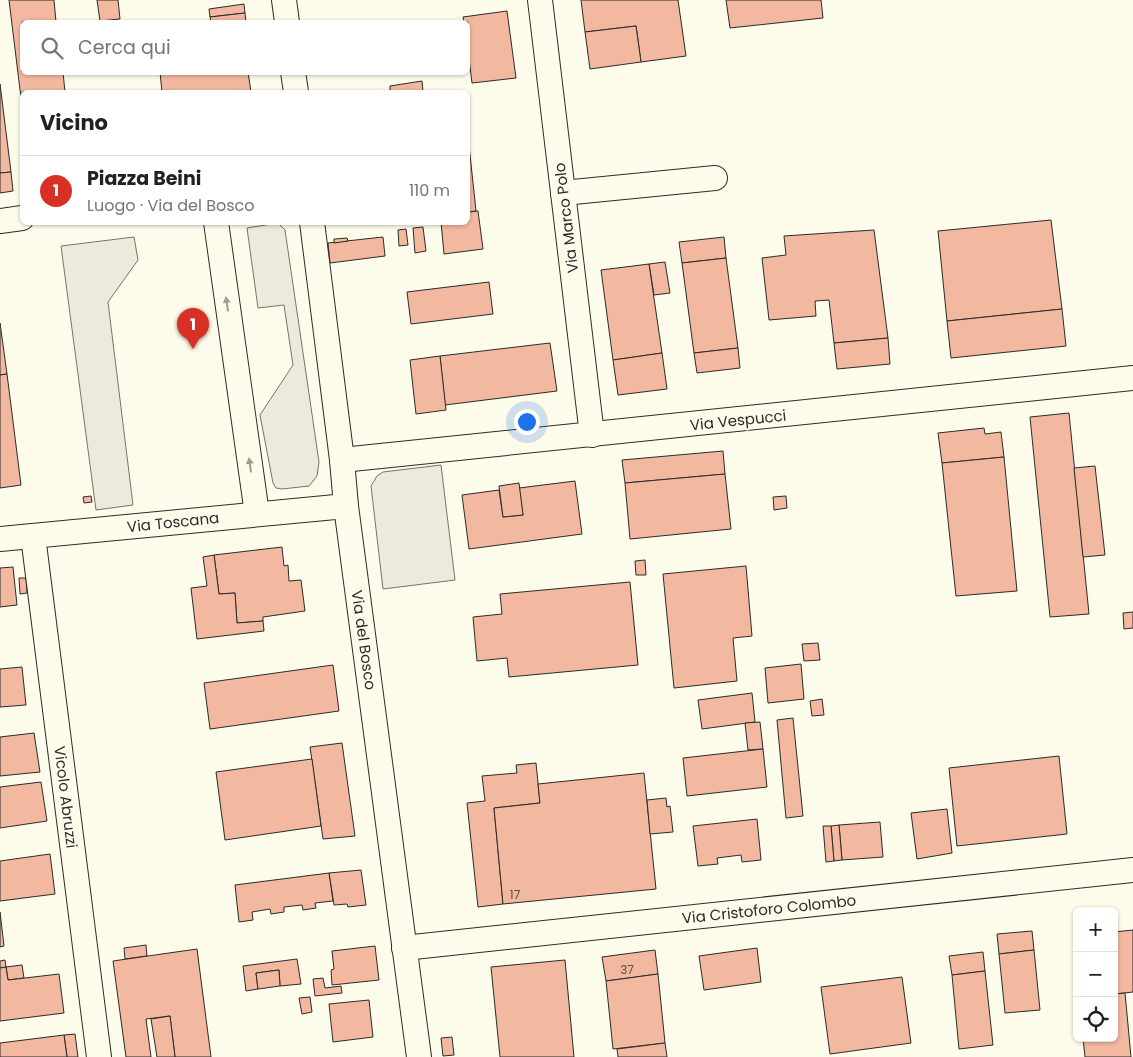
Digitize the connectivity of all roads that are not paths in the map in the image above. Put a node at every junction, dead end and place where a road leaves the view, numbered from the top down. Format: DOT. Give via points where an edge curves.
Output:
graph roads {
  1 [pos="284,0"];
  2 [pos="540,0"];
  3 [pos="287,20"];
  4 [pos="293,75"];
  5 [pos="296,90"];
  6 [pos="715,178"];
  7 [pos="564,193"];
  8 [pos="20,218"];
  9 [pos="0,221"];
  10 [pos="216,225"];
  11 [pos="312,225"];
  12 [pos="1133,378"];
  13 [pos="592,435"];
  14 [pos="342,460"];
  15 [pos="346,506"];
  16 [pos="257,514"];
  17 [pos="33,536"];
  18 [pos="0,539"];
  19 [pos="1133,870"];
  20 [pos="404,948"];
  21 [pos="99,1057"];
  22 [pos="419,1057"];
  1 -- 3 [label="street"];
  2 -- 7 [label="street, Via Marco Polo"];
  4 -- 5 [label="street"];
  6 -- 7 [label="street"];
  7 -- 13 [label="street, Via Marco Polo"];
  8 -- 9 [label="street"];
  16 -- 10 [label="street, one-way"];
  11 -- 14 [label="street, Via del Bosco"];
  12 -- 13 [label="street, Via Vespucci"];
  13 -- 14 [label="street, Via Vespucci"];
  14 -- 15 [label="street, Via del Bosco"];
  15 -- 16 [label="street, Via Toscana"];
  15 -- 20 [label="street, Via del Bosco"];
  16 -- 17 [label="street, Via Toscana"];
  17 -- 18 [label="street, Via Toscana"];
  17 -- 21 [label="street, Vicolo Abruzzi"];
  19 -- 20 [label="street, Via Cristoforo Colombo"];
  20 -- 22 [label="street, Via del Bosco"];
}
